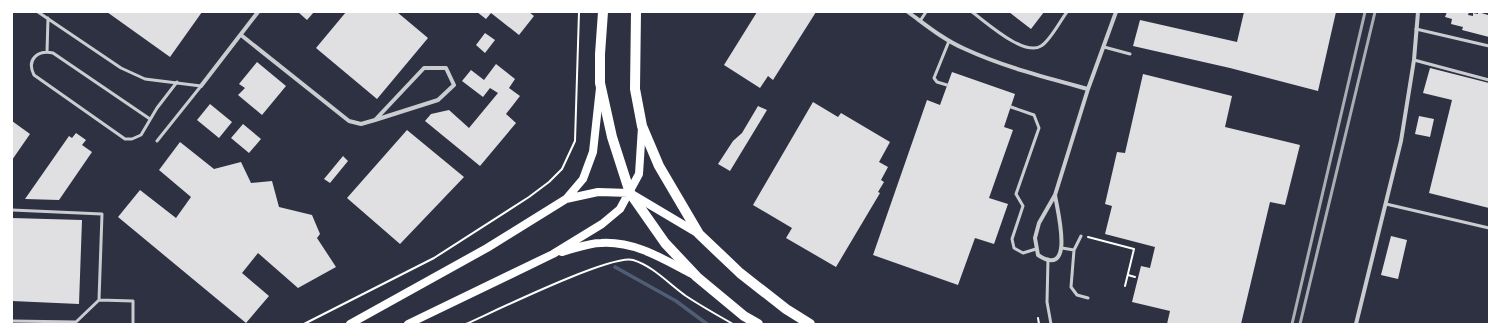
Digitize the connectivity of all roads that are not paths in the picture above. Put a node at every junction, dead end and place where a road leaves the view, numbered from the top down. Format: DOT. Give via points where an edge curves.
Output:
graph roads {
  1 [pos="38,12"];
  2 [pos="258,12"];
  3 [pos="603,12"];
  4 [pos="636,12"];
  5 [pos="908,12"];
  6 [pos="926,12"];
  7 [pos="972,12"];
  8 [pos="1066,12"];
  9 [pos="1116,12"];
  10 [pos="1418,12"];
  11 [pos="48,18"];
  12 [pos="920,21"];
  13 [pos="1416,29"];
  14 [pos="241,36"];
  15 [pos="949,41"];
  16 [pos="1489,46"];
  17 [pos="1104,47"];
  18 [pos="47,52"];
  19 [pos="1130,54"];
  20 [pos="1414,60"];
  21 [pos="1489,80"];
  22 [pos="177,82"];
  23 [pos="600,83"];
  24 [pos="947,85"];
  25 [pos="201,86"];
  26 [pos="1088,89"];
  27 [pos="1011,107"];
  28 [pos="150,119"];
  29 [pos="375,120"];
  30 [pos="642,126"];
  31 [pos="157,141"];
  32 [pos="630,193"];
  33 [pos="1055,195"];
  34 [pos="566,199"];
  35 [pos="1386,204"];
  36 [pos="12,210"];
  37 [pos="1489,228"];
  38 [pos="698,234"];
  39 [pos="1081,236"];
  40 [pos="1036,248"];
  41 [pos="1062,248"];
  42 [pos="1074,250"];
  43 [pos="554,254"];
  44 [pos="1048,259"];
  45 [pos="697,277"];
  46 [pos="1088,298"];
  47 [pos="99,300"];
  48 [pos="12,321"];
  49 [pos="133,324"];
  50 [pos="350,324"];
  51 [pos="408,324"];
  52 [pos="758,324"];
  53 [pos="810,324"];
  54 [pos="1051,324"];
  55 [pos="1356,324"];
  1 -- 11 [label="lane"];
  2 -- 14 [label="street"];
  3 -- 23 [label="main road"];
  4 -- 30 [label="main road" via="635,89"];
  5 -- 12 [label="street"];
  6 -- 12 [label="lane"];
  7 -- 8 [label="lane" via="1019,46 1034,49 1045,42"];
  9 -- 17 [label="street"];
  10 -- 13 [label="street"];
  11 -- 18 [label="lane"];
  11 -- 22 [label="lane" via="122,68 145,79"];
  12 -- 15 [label="street"];
  13 -- 16 [label="lane"];
  13 -- 20 [label="street"];
  14 -- 25 [label="street"];
  14 -- 29 [label="street" via="349,121 361,124"];
  15 -- 24 [label="lane" via="934,78 937,82"];
  15 -- 26 [label="street" via="993,60"];
  17 -- 19 [label="lane"];
  17 -- 26 [label="street"];
  18 -- 28 [label="lane" via="53,53"];
  18 -- 28 [label="lane" via="34,56 31,62 34,75 119,136 132,139 141,135"];
  20 -- 21 [label="lane"];
  20 -- 35 [label="street" via="1401,141"];
  22 -- 25 [label="lane"];
  22 -- 28 [label="lane"];
  23 -- 32 [label="main road" via="612,137"];
  23 -- 34 [label="main road" via="593,152 583,178"];
  25 -- 31 [label="lane"];
  26 -- 33 [label="street"];
  27 -- 40 [label="lane" via="1034,115 1039,128 1016,194 1023,206 1012,239 1014,248 1023,253"];
  29 -- 29 [label="street" via="424,68 446,68 454,85 438,100"];
  30 -- 32 [label="main road" via="639,174"];
  30 -- 38 [label="main road" via="659,166"];
  32 -- 34 [label="main road" via="598,192"];
  32 -- 38 [label="main road"];
  32 -- 43 [label="main road" via="620,209 602,224"];
  32 -- 45 [label="main road" via="665,243"];
  33 -- 40 [label="street" via="1039,223 1035,238"];
  33 -- 41 [label="street"];
  34 -- 50 [label="main road" via="487,248"];
  35 -- 37 [label="lane"];
  35 -- 55 [label="street"];
  36 -- 47 [label="lane" via="102,214"];
  38 -- 53 [label="main road" via="740,273 786,309"];
  39 -- 42 [label="lane"];
  40 -- 44 [label="street" via="1038,255"];
  41 -- 42 [label="lane"];
  41 -- 44 [label="street" via="1059,256"];
  42 -- 46 [label="lane" via="1071,288 1077,295"];
  43 -- 45 [label="main road" via="600,243 626,244 649,251"];
  43 -- 51 [label="main road"];
  44 -- 54 [label="lane" via="1047,302"];
  45 -- 52 [label="main road" via="744,316"];
  47 -- 48 [label="lane" via="76,322"];
  47 -- 49 [label="lane" via="133,301"];
}
